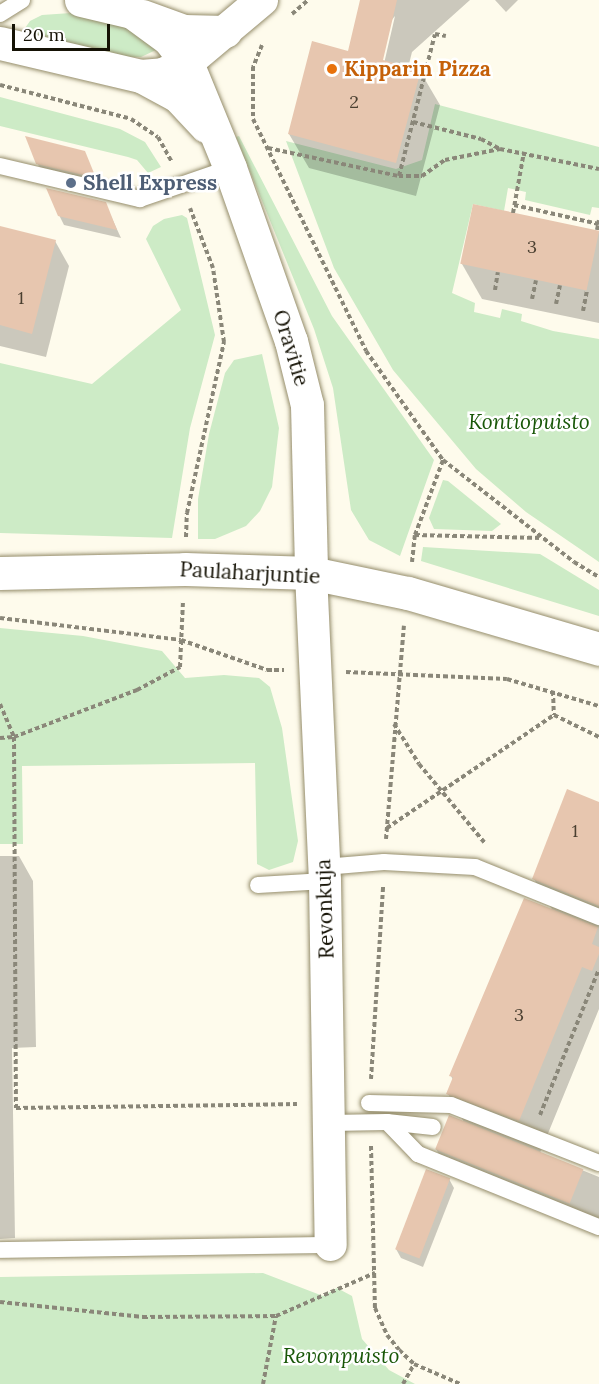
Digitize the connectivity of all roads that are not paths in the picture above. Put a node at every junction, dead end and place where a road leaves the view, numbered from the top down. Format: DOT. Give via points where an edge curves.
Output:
graph roads {
  1 [pos="22,0"];
  2 [pos="81,0"];
  3 [pos="262,0"];
  4 [pos="132,12"];
  5 [pos="0,14"];
  6 [pos="226,32"];
  7 [pos="0,43"];
  8 [pos="187,63"];
  9 [pos="141,76"];
  10 [pos="214,134"];
  11 [pos="0,166"];
  12 [pos="230,168"];
  13 [pos="0,573"];
  14 [pos="311,573"];
  15 [pos="599,649"];
  16 [pos="324,874"];
  17 [pos="258,885"];
  18 [pos="599,917"];
  19 [pos="369,1103"];
  20 [pos="330,1113"];
  21 [pos="387,1122"];
  22 [pos="433,1127"];
  23 [pos="598,1159"];
  24 [pos="599,1227"];
  25 [pos="331,1245"];
  26 [pos="0,1250"];
  1 -- 5 [label="lane"];
  2 -- 4 [label="street, Oravitie"];
  3 -- 6 [label="street"];
  4 -- 6 [label="street" via="184,31"];
  4 -- 8 [label="street, Oravitie" via="169,39"];
  6 -- 8 [label="street"];
  7 -- 9 [label="street, Oravitie"];
  8 -- 9 [label="street" via="163,74"];
  8 -- 10 [label="street, Oravitie"];
  9 -- 10 [label="street, Oravitie" via="178,96"];
  10 -- 12 [label="street, Oravitie"];
  11 -- 12 [label="lane" via="140,199"];
  12 -- 14 [label="street, Oravitie" via="291,341 307,405"];
  13 -- 14 [label="street, Paulaharjuntie" via="185,569"];
  14 -- 15 [label="street, Paulaharjuntie" via="408,593"];
  14 -- 16 [label="street, Revonkuja"];
  16 -- 17 [label="lane"];
  16 -- 18 [label="lane" via="384,862 475,867"];
  16 -- 20 [label="street, Revonkuja"];
  19 -- 23 [label="lane" via="451,1105 530,1138"];
  20 -- 21 [label="lane"];
  20 -- 25 [label="street, Revonkuja"];
  21 -- 22 [label="lane"];
  21 -- 24 [label="lane" via="418,1154"];
  25 -- 26 [label="lane"];
}
